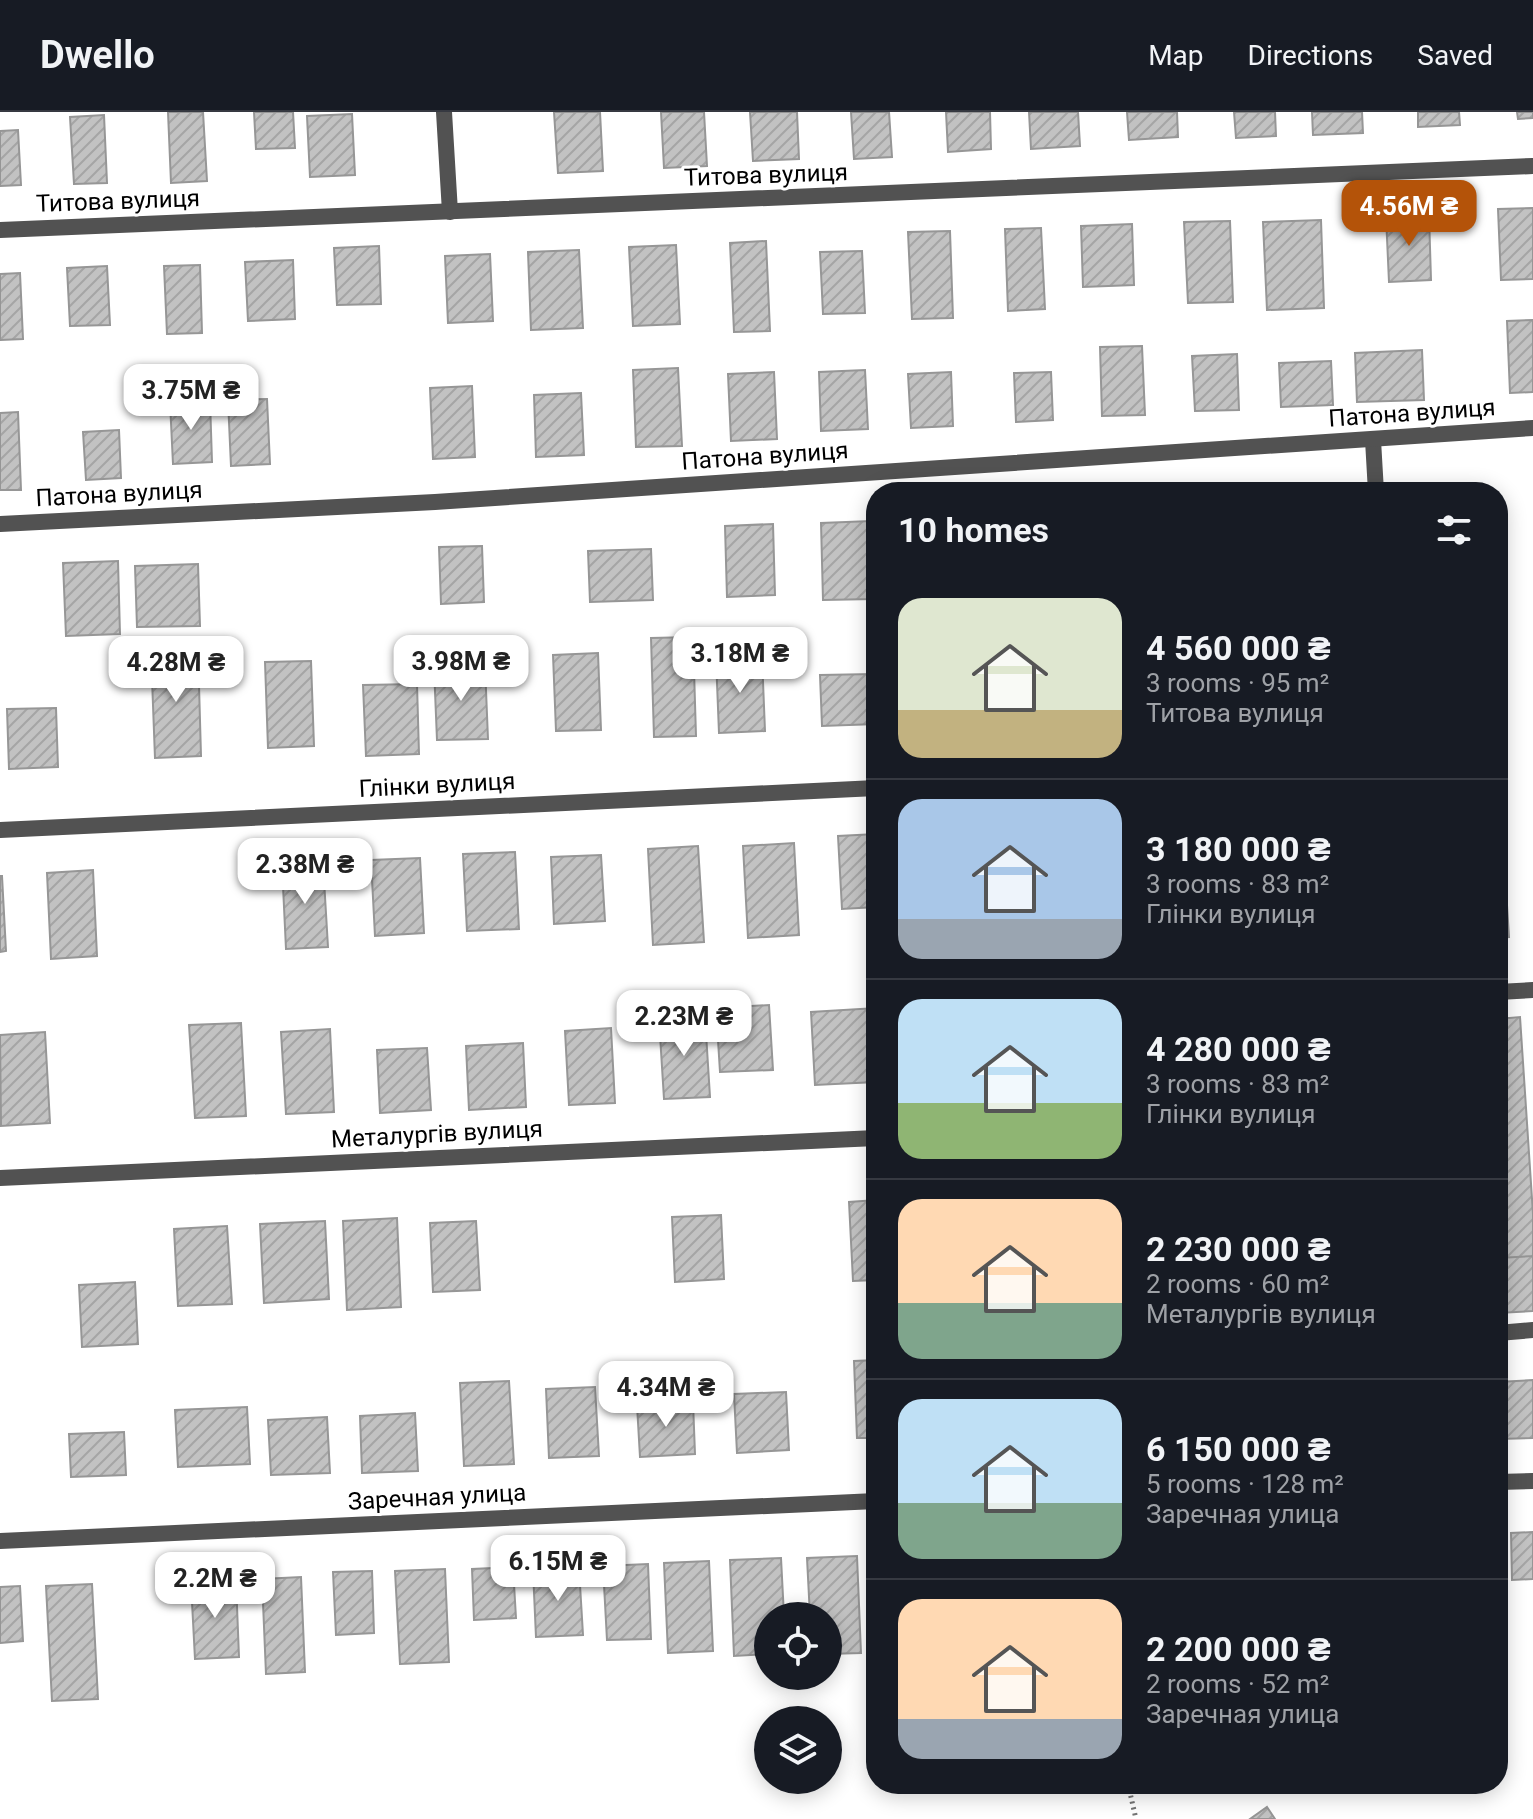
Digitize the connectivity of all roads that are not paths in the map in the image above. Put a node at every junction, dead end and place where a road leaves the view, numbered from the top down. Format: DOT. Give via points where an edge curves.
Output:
graph roads {
  1 [pos="444,112"];
  2 [pos="1533,166"];
  3 [pos="450,212"];
  4 [pos="0,230"];
  5 [pos="1533,428"];
  6 [pos="1373,440"];
  7 [pos="1375,482"];
  8 [pos="0,524"];
  9 [pos="866,788"];
  10 [pos="0,830"];
  11 [pos="1533,990"];
  12 [pos="1508,991"];
  13 [pos="866,1138"];
  14 [pos="0,1178"];
  15 [pos="1533,1330"];
  16 [pos="1508,1332"];
  17 [pos="1533,1481"];
  18 [pos="1508,1482"];
  19 [pos="866,1501"];
  20 [pos="0,1541"];
  1 -- 3 [label="street"];
  2 -- 3 [label="street, Титова вулиця"];
  3 -- 4 [label="street, Титова вулиця"];
  5 -- 6 [label="street, Патона вулиця"];
  6 -- 7 [label="street"];
  6 -- 8 [label="street, Патона вулиця" via="435,502"];
  9 -- 10 [label="street, Глінки вулиця"];
  11 -- 12 [label="street"];
  13 -- 14 [label="street, Металургів вулиця"];
  15 -- 16 [label="street"];
  17 -- 18 [label="street"];
  19 -- 20 [label="street, Заречная улица"];
}
